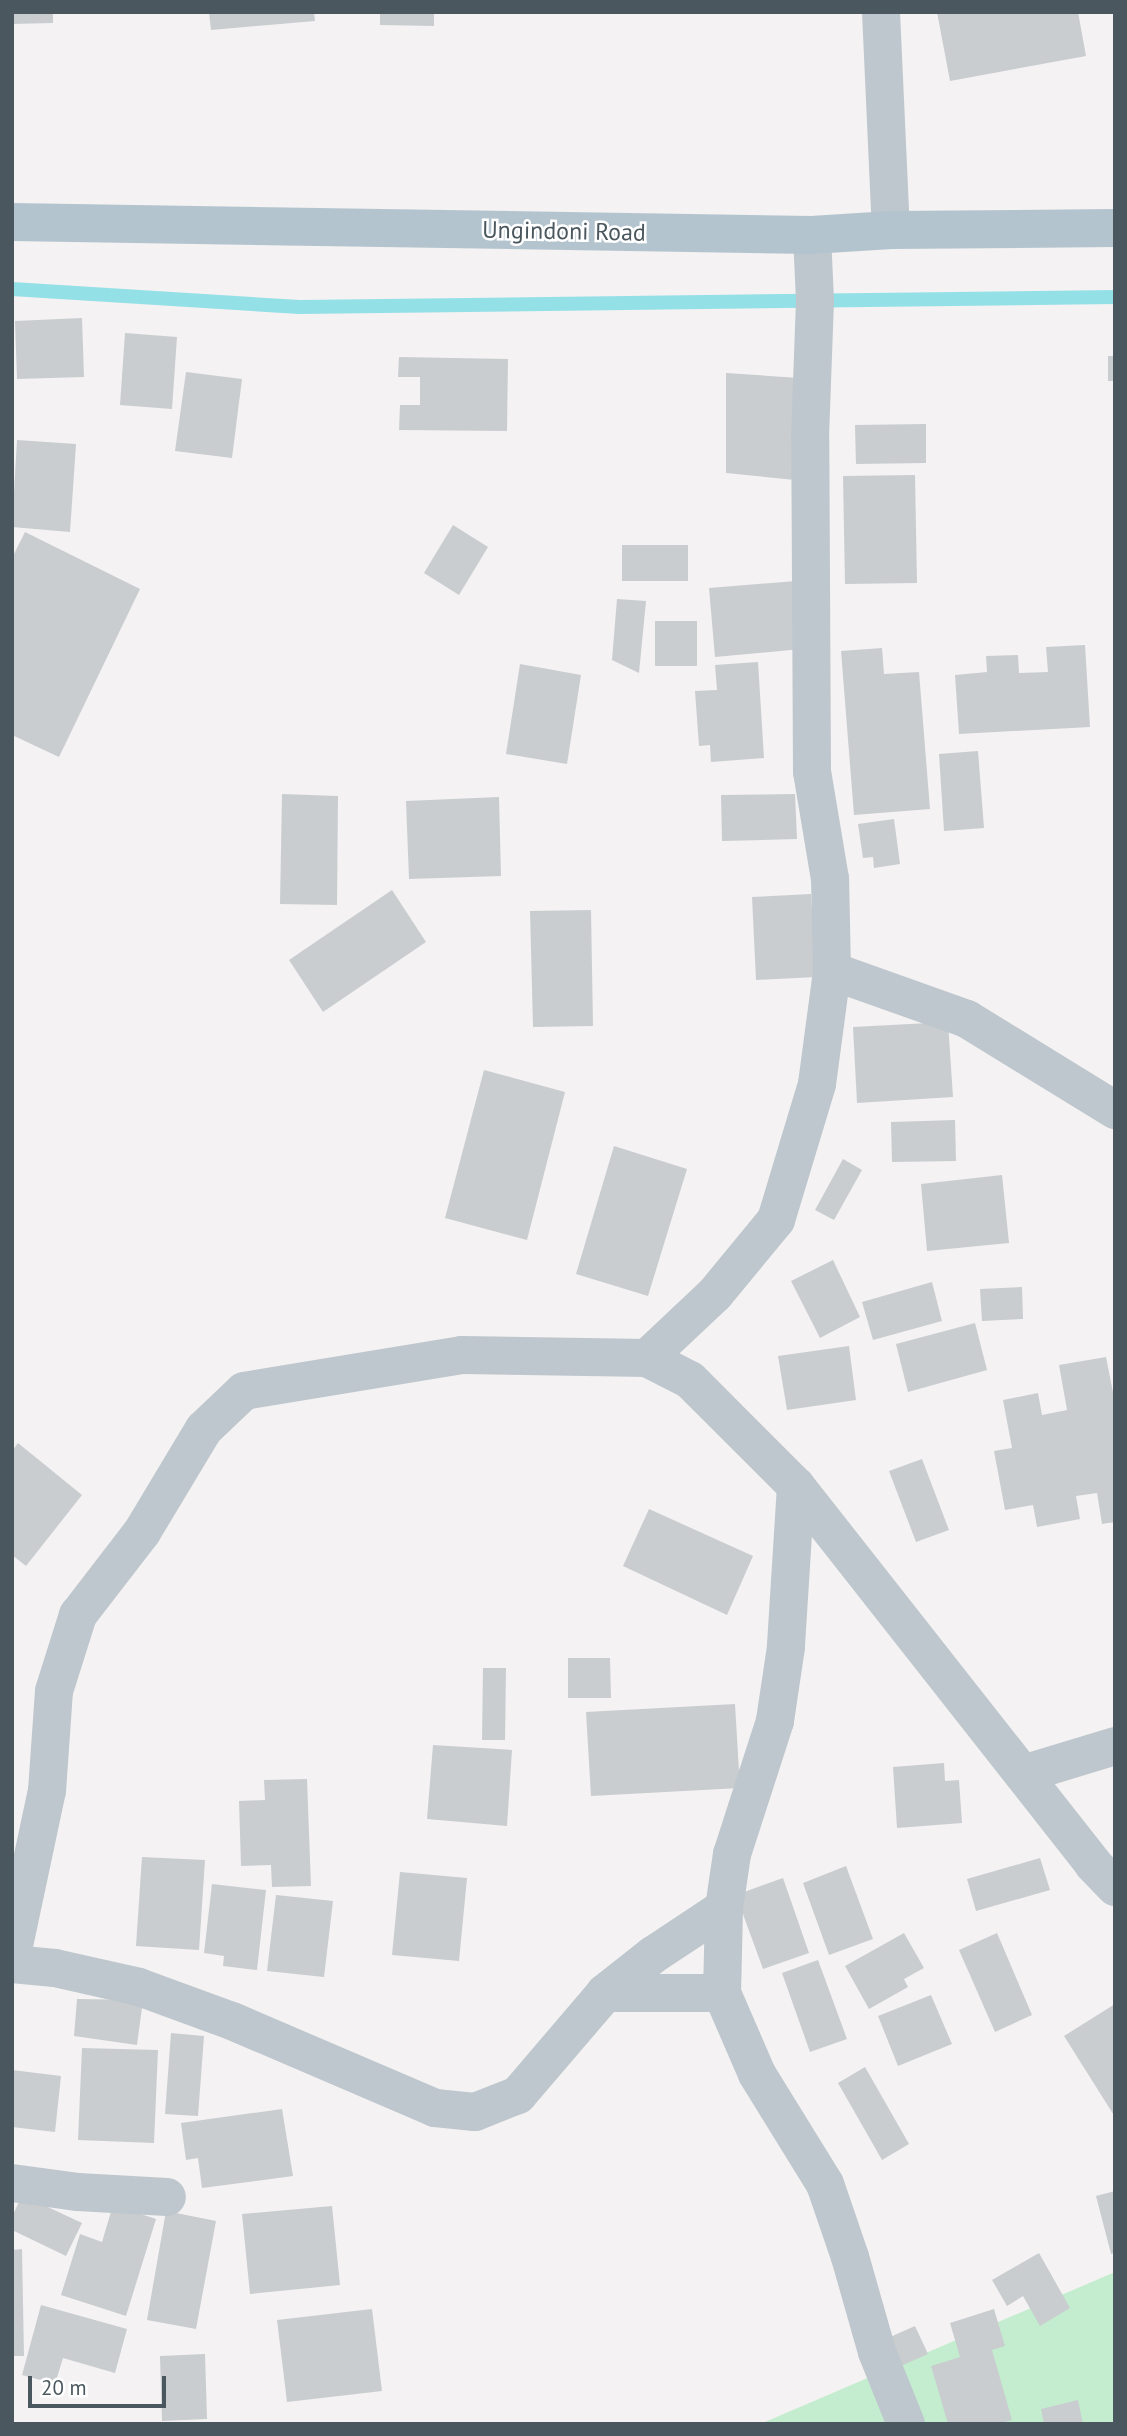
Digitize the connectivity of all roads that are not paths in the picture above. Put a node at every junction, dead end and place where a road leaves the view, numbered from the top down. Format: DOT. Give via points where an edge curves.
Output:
graph roads {
  1 [pos="881,12"];
  2 [pos="12,222"];
  3 [pos="1115,228"];
  4 [pos="891,230"];
  5 [pos="812,235"];
  6 [pos="832,971"];
  7 [pos="1115,1110"];
  8 [pos="647,1358"];
  9 [pos="796,1486"];
  10 [pos="1115,1746"];
  11 [pos="1023,1774"];
  12 [pos="1115,1887"];
  13 [pos="724,1908"];
  14 [pos="12,1955"];
  15 [pos="12,1964"];
  16 [pos="605,1993"];
  17 [pos="722,1993"];
  18 [pos="12,2183"];
  19 [pos="167,2197"];
  20 [pos="906,2424"];
  1 -- 4 [label="street"];
  2 -- 5 [label="main road, Ungindoni Road"];
  3 -- 4 [label="main road, Ungindoni Road"];
  4 -- 5 [label="main road, Ungindoni Road"];
  5 -- 6 [label="street" via="812,772 830,879"];
  6 -- 7 [label="street" via="967,1019"];
  6 -- 8 [label="street" via="817,1084 776,1220 715,1294"];
  8 -- 9 [label="street" via="690,1380"];
  8 -- 14 [label="street" via="461,1355 244,1391 234,1400 204,1429 142,1532 78,1615 54,1691 47,1791"];
  9 -- 11 [label="street"];
  9 -- 13 [label="street" via="786,1647 775,1721 732,1854"];
  10 -- 11 [label="street"];
  11 -- 12 [label="street"];
  13 -- 16 [label="street"];
  13 -- 17 [label="street"];
  15 -- 16 [label="street" via="55,1968 139,1987 232,2021 435,2108 475,2112 518,2095"];
  16 -- 17 [label="street"];
  17 -- 20 [label="street" via="757,2074 825,2184 877,2352"];
  18 -- 19 [label="street"];
}
